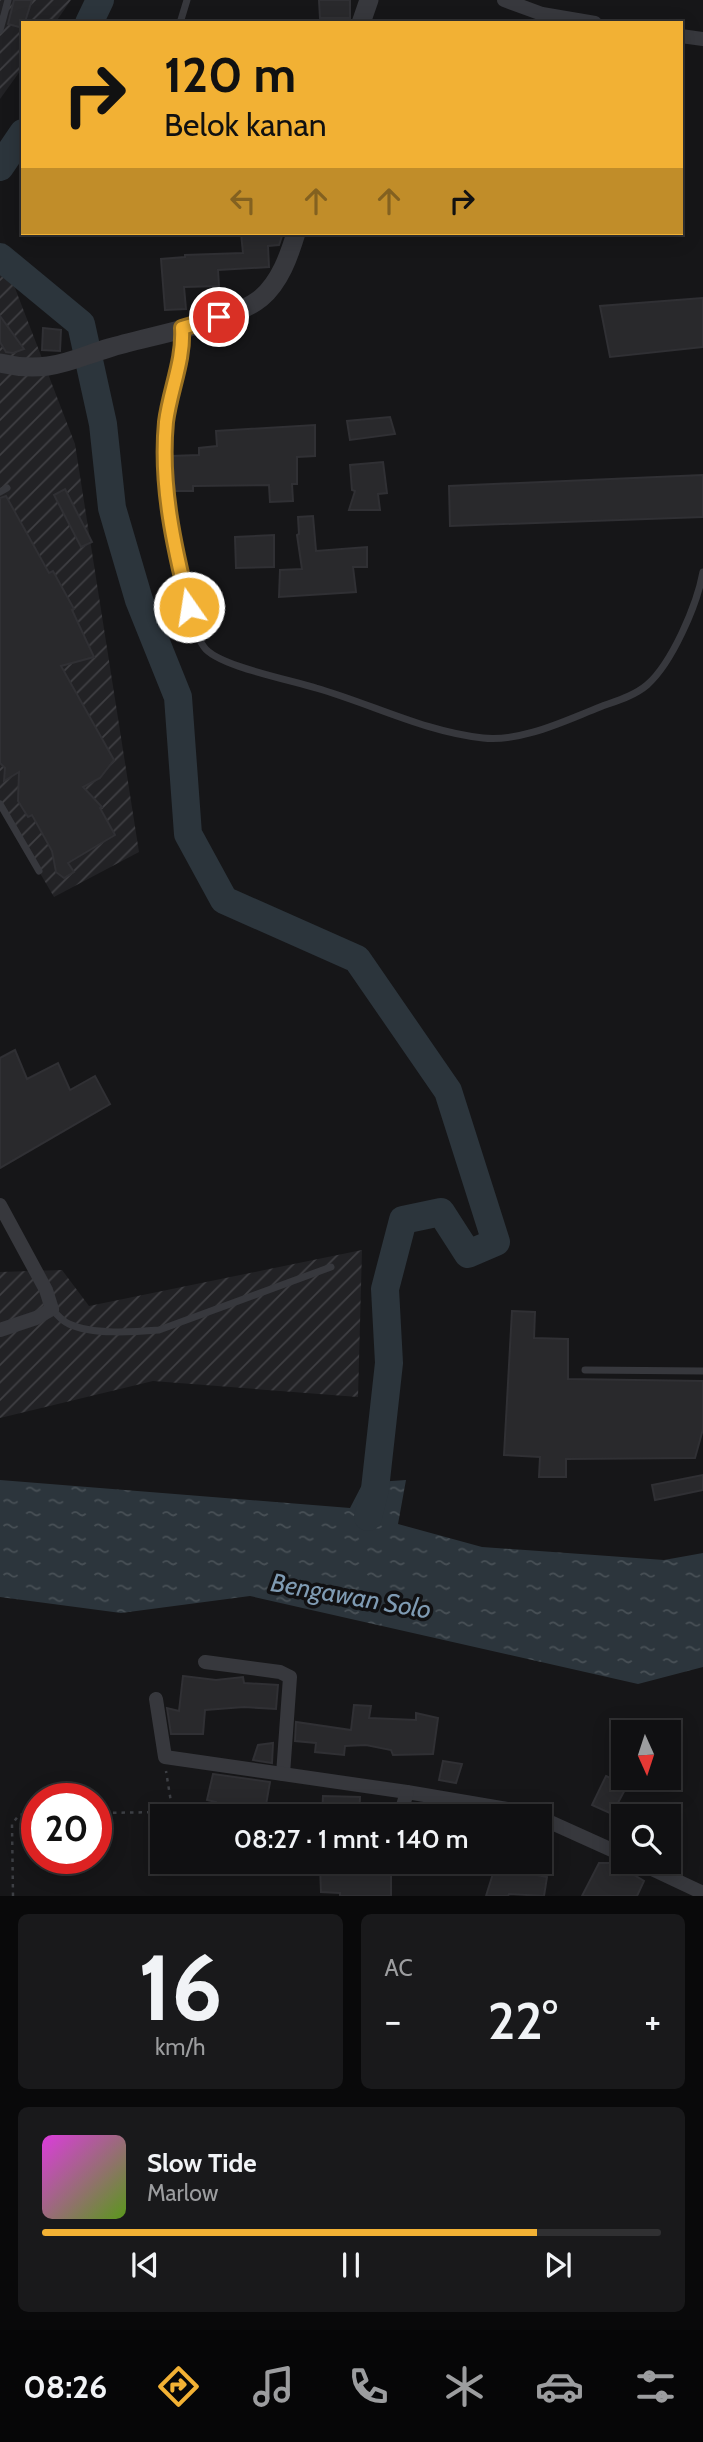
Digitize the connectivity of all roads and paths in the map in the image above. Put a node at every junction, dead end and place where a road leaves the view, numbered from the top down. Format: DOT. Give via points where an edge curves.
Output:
graph roads {
  1 [pos="8,0"];
  2 [pos="187,0"];
  3 [pos="369,0"];
  4 [pos="504,0"];
  5 [pos="181,21"];
  6 [pos="363,21"];
  7 [pos="582,21"];
  8 [pos="0,30"];
  9 [pos="683,36"];
  10 [pos="703,39"];
  11 [pos="295,235"];
  12 [pos="182,328"];
  13 [pos="0,363"];
  14 [pos="703,572"];
  15 [pos="0,804"];
  16 [pos="39,871"];
  17 [pos="0,1205"];
  18 [pos="331,1268"];
  19 [pos="52,1309"];
  20 [pos="0,1330"];
  21 [pos="585,1370"];
  22 [pos="703,1371"];
  23 [pos="205,1662"];
  24 [pos="156,1699"];
  25 [pos="165,1757"];
  26 [pos="283,1774"];
  27 [pos="407,1792"];
  28 [pos="404,1804"];
  29 [pos="478,1804"];
  30 [pos="112,1813"];
  31 [pos="21,1815"];
  32 [pos="552,1823"];
  33 [pos="611,1850"];
  34 [pos="663,1874"];
  35 [pos="703,1893"];
  36 [pos="13,1896"];
  1 -- 8 [label="lane"];
  2 -- 5 [label="lane"];
  3 -- 6 [label="street"];
  4 -- 7 [label="street" via="542,14"];
  9 -- 10 [label="street"];
  11 -- 12 [label="street" via="278,278 261,298 239,311"];
  12 -- 13 [label="street" via="77,360 37,367"];
  12 -- 14 [label="lane" via="182,354 166,424 166,488 194,625 213,657 342,695 424,726 502,738 558,723 649,684 687,621"];
  15 -- 16 [label="lane"];
  17 -- 19 [label="street"];
  18 -- 19 [label="lane" via="159,1329 82,1328 69,1324"];
  19 -- 20 [label="street"];
  21 -- 22 [label="lane"];
  23 -- 26 [label="street" via="290,1677"];
  24 -- 25 [label="street"];
  25 -- 26 [label="street"];
  25 -- 30 [label="path" via="169,1810"];
  26 -- 27 [label="street"];
  27 -- 28 [label="street"];
  27 -- 29 [label="street"];
  31 -- 36 [label="path" via="12,1824"];
  32 -- 33 [label="street"];
  34 -- 35 [label="street"];
}
